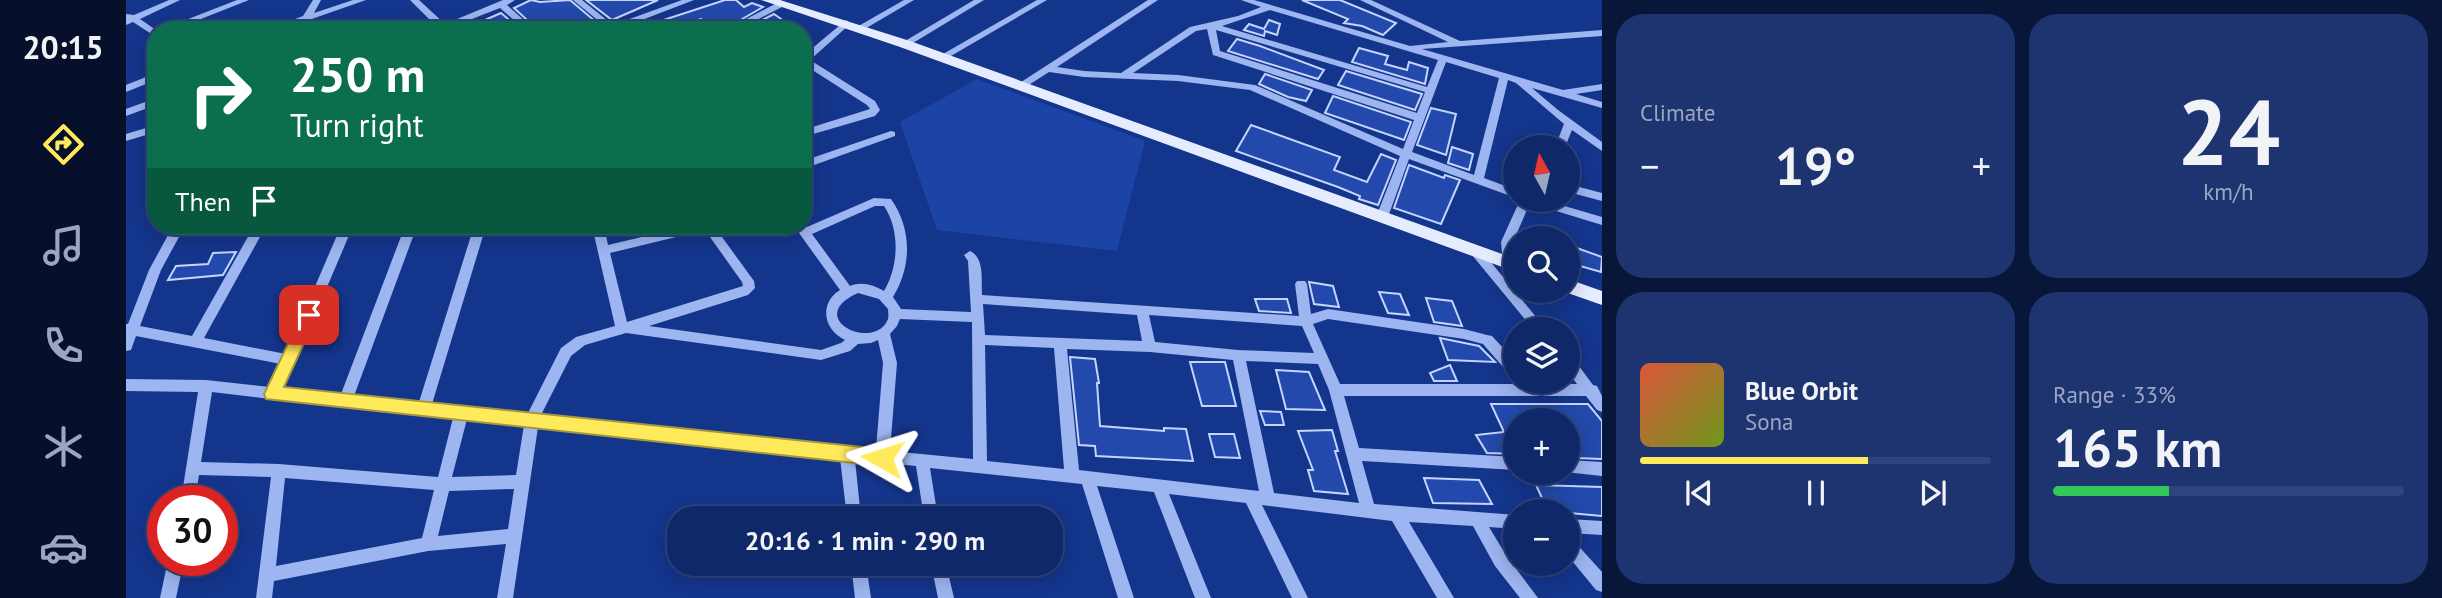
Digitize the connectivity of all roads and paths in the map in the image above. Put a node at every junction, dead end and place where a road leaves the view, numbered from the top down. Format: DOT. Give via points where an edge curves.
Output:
graph roads {
  1 [pos="176,0"];
  2 [pos="245,0"];
  3 [pos="317,0"];
  4 [pos="362,0"];
  5 [pos="414,0"];
  6 [pos="511,0"];
  7 [pos="577,0"];
  8 [pos="690,0"];
  9 [pos="910,0"];
  10 [pos="980,0"];
  11 [pos="1042,0"];
  12 [pos="1154,0"];
  13 [pos="1245,0"];
  14 [pos="1364,0"];
  15 [pos="774,2"];
  16 [pos="501,4"];
  17 [pos="1270,6"];
  18 [pos="128,18"];
  19 [pos="306,18"];
  20 [pos="188,21"];
  21 [pos="297,21"];
  22 [pos="304,21"];
  23 [pos="434,21"];
  24 [pos="461,21"];
  25 [pos="521,21"];
  26 [pos="600,21"];
  27 [pos="645,21"];
  28 [pos="746,21"];
  29 [pos="853,25"];
  30 [pos="1212,26"];
  31 [pos="147,28"];
  32 [pos="1602,33"];
  33 [pos="1458,43"];
  34 [pos="905,44"];
  35 [pos="1407,48"];
  36 [pos="812,54"];
  37 [pos="941,58"];
  38 [pos="1443,58"];
  39 [pos="812,65"];
  40 [pos="1257,67"];
  41 [pos="1049,69"];
  42 [pos="1122,76"];
  43 [pos="1504,76"];
  44 [pos="1517,79"];
  45 [pos="147,80"];
  46 [pos="1021,86"];
  47 [pos="1252,87"];
  48 [pos="1602,87"];
  49 [pos="126,89"];
  50 [pos="1431,91"];
  51 [pos="1563,93"];
  52 [pos="1602,104"];
  53 [pos="147,105"];
  54 [pos="126,113"];
  55 [pos="1420,118"];
  56 [pos="1569,123"];
  57 [pos="147,131"];
  58 [pos="812,131"];
  59 [pos="891,134"];
  60 [pos="1564,135"];
  61 [pos="126,138"];
  62 [pos="1602,147"];
  63 [pos="1406,154"];
  64 [pos="812,162"];
  65 [pos="1478,181"];
  66 [pos="1503,190"];
  67 [pos="1580,191"];
  68 [pos="1602,197"];
  69 [pos="1577,212"];
  70 [pos="1382,217"];
  71 [pos="1602,221"];
  72 [pos="812,225"];
  73 [pos="174,235"];
  74 [pos="255,235"];
  75 [pos="343,235"];
  76 [pos="408,235"];
  77 [pos="477,235"];
  78 [pos="601,235"];
  79 [pos="668,235"];
  80 [pos="713,235"];
  81 [pos="806,235"];
  82 [pos="605,250"];
  83 [pos="1476,252"];
  84 [pos="970,255"];
  85 [pos="1503,262"];
  86 [pos="1301,284"];
  87 [pos="1580,290"];
  88 [pos="847,291"];
  89 [pos="887,296"];
  90 [pos="1602,298"];
  91 [pos="977,299"];
  92 [pos="1142,311"];
  93 [pos="894,314"];
  94 [pos="978,317"];
  95 [pos="1530,317"];
  96 [pos="1306,321"];
  97 [pos="622,327"];
  98 [pos="128,329"];
  99 [pos="883,332"];
  100 [pos="856,338"];
  101 [pos="979,340"];
  102 [pos="195,342"];
  103 [pos="1060,344"];
  104 [pos="126,346"];
  105 [pos="1150,347"];
  106 [pos="1238,355"];
  107 [pos="1503,357"];
  108 [pos="290,359"];
  109 [pos="1323,359"];
  110 [pos="1580,376"];
  111 [pos="126,385"];
  112 [pos="206,386"];
  113 [pos="1503,387"];
  114 [pos="1580,389"];
  115 [pos="1336,390"];
  116 [pos="1592,390"];
  117 [pos="272,394"];
  118 [pos="345,402"];
  119 [pos="1602,406"];
  120 [pos="423,410"];
  121 [pos="461,414"];
  122 [pos="532,419"];
  123 [pos="847,454"];
  124 [pos="1355,454"];
  125 [pos="882,458"];
  126 [pos="922,461"];
  127 [pos="1503,463"];
  128 [pos="980,467"];
  129 [pos="194,468"];
  130 [pos="1580,468"];
  131 [pos="1602,469"];
  132 [pos="279,471"];
  133 [pos="1079,477"];
  134 [pos="523,482"];
  135 [pos="442,484"];
  136 [pos="191,485"];
  137 [pos="1159,486"];
  138 [pos="1250,496"];
  139 [pos="1268,498"];
  140 [pos="853,506"];
  141 [pos="929,506"];
  142 [pos="1368,509"];
  143 [pos="1396,514"];
  144 [pos="1478,519"];
  145 [pos="1503,521"];
  146 [pos="1580,527"];
  147 [pos="1602,528"];
  148 [pos="515,536"];
  149 [pos="428,544"];
  150 [pos="1580,559"];
  151 [pos="267,575"];
  152 [pos="173,576"];
  153 [pos="860,576"];
  154 [pos="941,576"];
  155 [pos="1602,584"];
  156 [pos="168,598"];
  157 [pos="264,598"];
  158 [pos="505,598"];
  159 [pos="863,598"];
  160 [pos="946,598"];
  161 [pos="1126,598"];
  162 [pos="1203,598"];
  163 [pos="1300,598"];
  164 [pos="1446,598"];
  165 [pos="1530,598"];
  1 -- 18 [label="street"];
  2 -- 20 [label="street"];
  3 -- 19 [label="street"];
  4 -- 19 [label="street"];
  5 -- 23 [label="street"];
  6 -- 16 [label="street"];
  7 -- 26 [label="street"];
  8 -- 27 [label="street"];
  9 -- 29 [label="street"];
  10 -- 34 [label="street"];
  11 -- 37 [label="street"];
  12 -- 41 [label="street"];
  13 -- 17 [label="street"];
  14 -- 33 [label="street"];
  15 -- 28 [label="street"];
  15 -- 29 [label="main road"];
  16 -- 24 [label="street"];
  16 -- 25 [label="street"];
  17 -- 30 [label="street"];
  17 -- 35 [label="street"];
  18 -- 31 [label="street"];
  19 -- 21 [label="street"];
  19 -- 22 [label="street"];
  29 -- 34 [label="main road"];
  29 -- 36 [label="street"];
  30 -- 40 [label="street" via="1216,53"];
  30 -- 42 [label="street" via="1193,29"];
  30 -- 50 [label="street"];
  32 -- 33 [label="street"];
  33 -- 35 [label="street"];
  34 -- 37 [label="main road"];
  35 -- 38 [label="street"];
  37 -- 46 [label="main road"];
  38 -- 43 [label="street"];
  38 -- 50 [label="street"];
  39 -- 58 [label="street" via="875,110"];
  40 -- 47 [label="street"];
  40 -- 55 [label="street"];
  41 -- 42 [label="street"];
  41 -- 46 [label="street"];
  42 -- 47 [label="street"];
  43 -- 44 [label="street"];
  43 -- 65 [label="street"];
  44 -- 51 [label="street"];
  44 -- 56 [label="street"];
  45 -- 49 [label="street"];
  46 -- 70 [label="main road"];
  47 -- 63 [label="street"];
  48 -- 51 [label="street"];
  50 -- 55 [label="street"];
  51 -- 52 [label="street"];
  53 -- 54 [label="street"];
  55 -- 63 [label="street"];
  56 -- 60 [label="street"];
  56 -- 62 [label="street"];
  57 -- 61 [label="street"];
  59 -- 64 [label="street"];
  63 -- 65 [label="street"];
  63 -- 70 [label="street"];
  65 -- 66 [label="street"];
  67 -- 68 [label="street"];
  69 -- 71 [label="street"];
  70 -- 83 [label="main road"];
  72 -- 89 [label="street" via="873,202 887,202 897,222 902,250 895,286"];
  73 -- 98 [label="street"];
  74 -- 102 [label="street"];
  75 -- 108 [label="street"];
  76 -- 118 [label="street"];
  77 -- 120 [label="street"];
  78 -- 82 [label="street"];
  79 -- 82 [label="street"];
  80 -- 97 [label="street" via="748,281 748,288"];
  81 -- 88 [label="street"];
  82 -- 97 [label="street"];
  83 -- 85 [label="main road"];
  83 -- 95 [label="street"];
  84 -- 91 [label="street"];
  86 -- 96 [label="street"];
  87 -- 90 [label="main road"];
  88 -- 89 [label="street" via="868,288"];
  88 -- 100 [label="street" via="833,302 830,317 839,331"];
  89 -- 93 [label="street"];
  91 -- 92 [label="street"];
  91 -- 94 [label="street"];
  92 -- 96 [label="street"];
  92 -- 105 [label="street"];
  93 -- 94 [label="street"];
  93 -- 99 [label="street"];
  94 -- 101 [label="street"];
  96 -- 107 [label="street" via="1328,314 1464,334 1491,343"];
  96 -- 109 [label="street"];
  97 -- 100 [label="street" via="821,355"];
  97 -- 122 [label="street" via="581,341 566,352"];
  98 -- 102 [label="street"];
  98 -- 104 [label="street"];
  99 -- 100 [label="street"];
  99 -- 125 [label="street" via="890,363"];
  101 -- 103 [label="street"];
  101 -- 128 [label="street"];
  102 -- 108 [label="street"];
  103 -- 105 [label="street"];
  103 -- 133 [label="street"];
  105 -- 106 [label="street"];
  106 -- 109 [label="street"];
  106 -- 139 [label="street"];
  108 -- 117 [label="street"];
  109 -- 115 [label="street"];
  110 -- 116 [label="street"];
  111 -- 112 [label="street"];
  112 -- 117 [label="street"];
  112 -- 129 [label="street"];
  113 -- 115 [label="street"];
  114 -- 116 [label="street"];
  115 -- 124 [label="street"];
  116 -- 119 [label="street"];
  117 -- 118 [label="street"];
  118 -- 120 [label="street"];
  120 -- 121 [label="street"];
  121 -- 122 [label="street"];
  121 -- 135 [label="street"];
  122 -- 123 [label="street"];
  122 -- 134 [label="street"];
  123 -- 125 [label="street"];
  123 -- 140 [label="street"];
  124 -- 127 [label="street"];
  124 -- 142 [label="street"];
  125 -- 126 [label="street"];
  126 -- 128 [label="street"];
  126 -- 141 [label="street"];
  128 -- 133 [label="street"];
  129 -- 132 [label="street"];
  129 -- 136 [label="street"];
  130 -- 131 [label="street"];
  132 -- 135 [label="street"];
  132 -- 151 [label="street"];
  133 -- 137 [label="street"];
  133 -- 161 [label="street"];
  134 -- 135 [label="street"];
  134 -- 148 [label="street"];
  135 -- 149 [label="street"];
  137 -- 138 [label="street"];
  137 -- 162 [label="street"];
  138 -- 139 [label="street"];
  138 -- 163 [label="street"];
  139 -- 142 [label="street"];
  142 -- 143 [label="street"];
  143 -- 144 [label="street"];
  143 -- 164 [label="street"];
  144 -- 145 [label="street"];
  144 -- 165 [label="street" via="1509,575"];
  146 -- 147 [label="street"];
  148 -- 149 [label="street"];
  148 -- 158 [label="street"];
  149 -- 151 [label="street"];
  150 -- 155 [label="street"];
  151 -- 157 [label="street"];
  152 -- 156 [label="street"];
  153 -- 159 [label="street"];
  154 -- 160 [label="street"];
}
